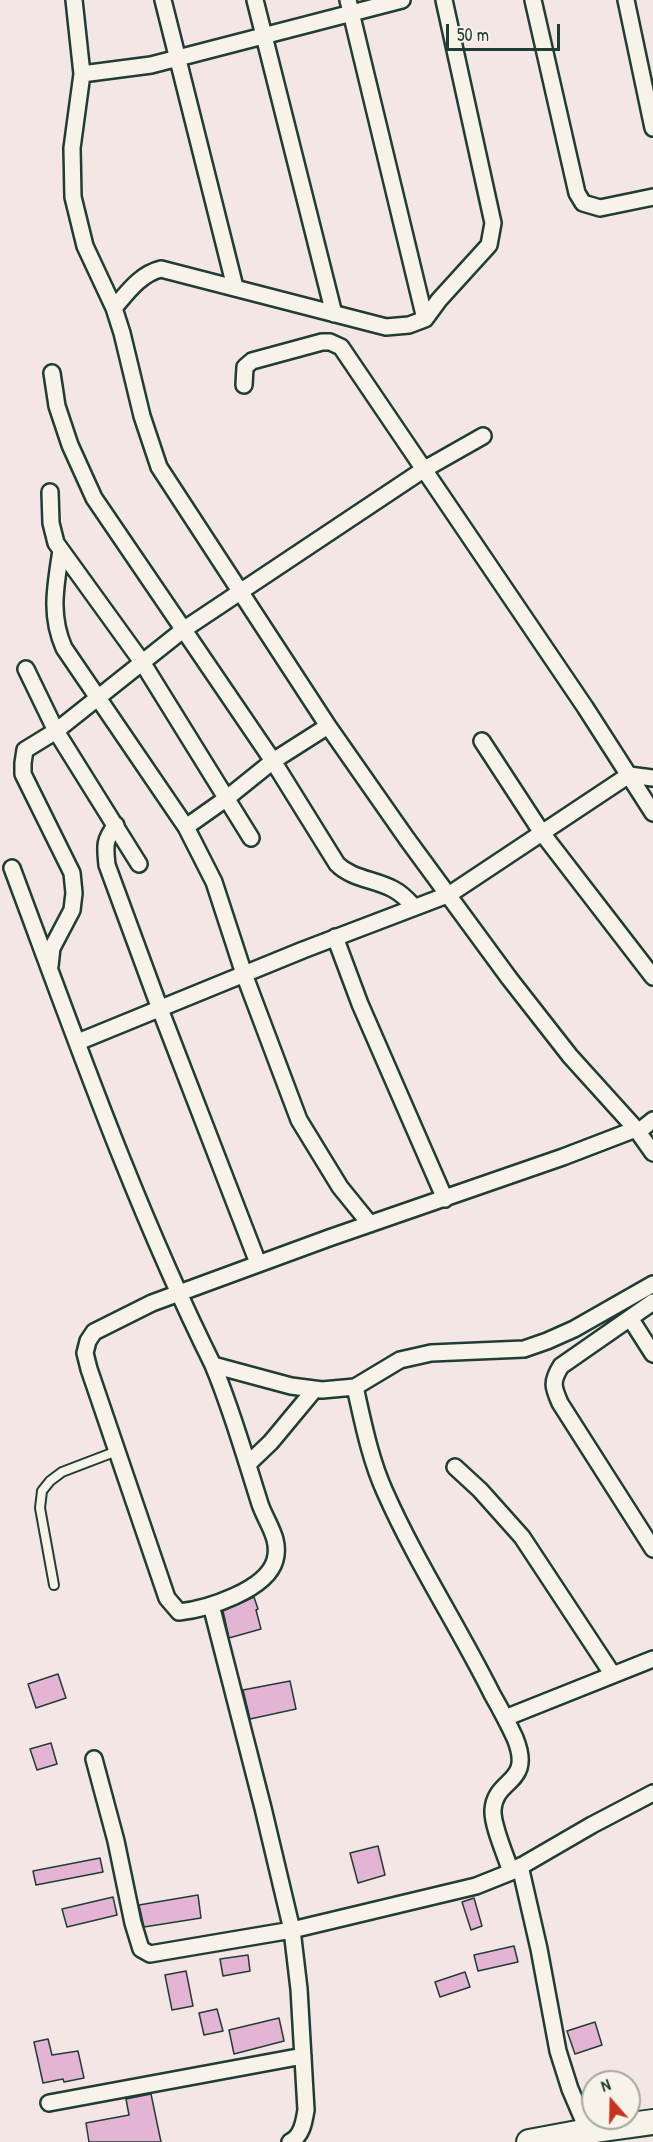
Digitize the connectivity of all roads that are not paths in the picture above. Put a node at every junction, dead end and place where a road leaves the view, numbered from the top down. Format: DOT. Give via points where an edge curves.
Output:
graph roads {
  1 [pos="74,0"];
  2 [pos="163,0"];
  3 [pos="255,0"];
  4 [pos="402,0"];
  5 [pos="444,0"];
  6 [pos="533,0"];
  7 [pos="626,0"];
  8 [pos="350,6"];
  9 [pos="264,35"];
  10 [pos="177,58"];
  11 [pos="82,74"];
  12 [pos="653,128"];
  13 [pos="653,197"];
  14 [pos="235,287"];
  15 [pos="114,308"];
  16 [pos="334,314"];
  17 [pos="425,319"];
  18 [pos="52,373"];
  19 [pos="244,386"];
  20 [pos="483,436"];
  21 [pos="423,470"];
  22 [pos="50,492"];
  23 [pos="61,550"];
  24 [pos="239,592"];
  25 [pos="183,630"];
  26 [pos="142,662"];
  27 [pos="26,669"];
  28 [pos="98,698"];
  29 [pos="328,726"];
  30 [pos="56,731"];
  31 [pos="482,741"];
  32 [pos="273,761"];
  33 [pos="629,775"];
  34 [pos="653,778"];
  35 [pos="227,798"];
  36 [pos="653,813"];
  37 [pos="116,825"];
  38 [pos="186,827"];
  39 [pos="542,833"];
  40 [pos="251,838"];
  41 [pos="139,864"];
  42 [pos="12,868"];
  43 [pos="450,894"];
  44 [pos="414,907"];
  45 [pos="336,937"];
  46 [pos="50,969"];
  47 [pos="244,974"];
  48 [pos="653,977"];
  49 [pos="159,1009"];
  50 [pos="78,1042"];
  51 [pos="653,1120"];
  52 [pos="637,1130"];
  53 [pos="653,1153"];
  54 [pos="445,1199"];
  55 [pos="370,1224"];
  56 [pos="258,1263"];
  57 [pos="653,1284"];
  58 [pos="177,1293"];
  59 [pos="653,1302"];
  60 [pos="630,1318"];
  61 [pos="653,1354"];
  62 [pos="213,1365"];
  63 [pos="355,1387"];
  64 [pos="315,1389"];
  65 [pos="117,1451"];
  66 [pos="248,1464"];
  67 [pos="454,1467"];
  68 [pos="653,1549"];
  69 [pos="54,1585"];
  70 [pos="211,1605"];
  71 [pos="653,1659"];
  72 [pos="613,1675"];
  73 [pos="505,1718"];
  74 [pos="94,1759"];
  75 [pos="653,1793"];
  76 [pos="515,1869"];
  77 [pos="292,1930"];
  78 [pos="303,2056"];
  79 [pos="50,2103"];
  80 [pos="653,2122"];
  81 [pos="588,2131"];
  82 [pos="290,2142"];
  83 [pos="529,2142"];
  1 -- 11 [label="street"];
  2 -- 10 [label="street"];
  3 -- 9 [label="street"];
  4 -- 8 [label="street"];
  5 -- 17 [label="street" via="493,223 489,244"];
  6 -- 13 [label="street" via="577,193 583,203 600,208"];
  7 -- 12 [label="street"];
  8 -- 9 [label="street"];
  8 -- 17 [label="street"];
  9 -- 10 [label="street"];
  9 -- 16 [label="street"];
  10 -- 11 [label="street"];
  10 -- 14 [label="street"];
  11 -- 15 [label="street" via="72,148 73,197 85,246"];
  14 -- 15 [label="street" via="161,269 141,279"];
  14 -- 16 [label="street"];
  15 -- 24 [label="street" via="159,467"];
  16 -- 17 [label="street" via="386,327"];
  18 -- 25 [label="street" via="57,406 70,445 94,498"];
  19 -- 21 [label="street" via="245,367 252,361 322,342 341,347"];
  20 -- 21 [label="street"];
  21 -- 24 [label="street"];
  21 -- 33 [label="street"];
  22 -- 23 [label="street" via="51,524"];
  23 -- 26 [label="street"];
  23 -- 28 [label="street" via="53,602 57,632"];
  24 -- 25 [label="street"];
  24 -- 29 [label="street"];
  25 -- 26 [label="street"];
  25 -- 32 [label="street"];
  26 -- 28 [label="street"];
  26 -- 35 [label="street"];
  27 -- 30 [label="street"];
  28 -- 30 [label="street"];
  28 -- 38 [label="street"];
  29 -- 32 [label="street"];
  29 -- 43 [label="street"];
  30 -- 37 [label="street"];
  30 -- 46 [label="street" via="26,750 23,763 23,774 72,873 72,910 52,948"];
  31 -- 39 [label="street"];
  32 -- 35 [label="street"];
  32 -- 44 [label="street" via="337,864 343,870 392,888"];
  33 -- 34 [label="street"];
  33 -- 36 [label="street"];
  33 -- 39 [label="street"];
  35 -- 38 [label="street"];
  35 -- 40 [label="street"];
  37 -- 41 [label="street"];
  37 -- 49 [label="street" via="107,837 107,865"];
  38 -- 47 [label="street" via="214,882"];
  39 -- 43 [label="street"];
  39 -- 48 [label="street"];
  42 -- 46 [label="street"];
  43 -- 44 [label="street"];
  43 -- 52 [label="street" via="570,1056"];
  44 -- 45 [label="street"];
  45 -- 47 [label="street"];
  45 -- 54 [label="street" via="360,1004"];
  46 -- 50 [label="street"];
  47 -- 49 [label="street"];
  47 -- 55 [label="street" via="299,1120 340,1187"];
  49 -- 50 [label="street"];
  49 -- 56 [label="street"];
  50 -- 58 [label="street"];
  51 -- 52 [label="street"];
  52 -- 53 [label="street"];
  52 -- 54 [label="street"];
  54 -- 55 [label="street"];
  55 -- 56 [label="street"];
  56 -- 58 [label="street"];
  57 -- 63 [label="street" via="547,1341 524,1348 431,1353 400,1360"];
  58 -- 62 [label="street"];
  58 -- 65 [label="street" via="94,1332 88,1341 85,1353 89,1369"];
  59 -- 60 [label="street"];
  60 -- 61 [label="street"];
  60 -- 68 [label="street" via="561,1366 554,1388"];
  62 -- 64 [label="street"];
  62 -- 66 [label="street"];
  63 -- 64 [label="street"];
  63 -- 73 [label="street" via="368,1445 384,1491"];
  64 -- 66 [label="street"];
  65 -- 69 [label="lane" via="62,1472 42,1491 40,1508"];
  65 -- 70 [label="street" via="167,1598 178,1612"];
  66 -- 70 [label="street" via="278,1549 274,1563 256,1584"];
  67 -- 72 [label="street" via="522,1537"];
  70 -- 77 [label="street"];
  71 -- 72 [label="street"];
  72 -- 73 [label="street"];
  73 -- 76 [label="street" via="521,1764 495,1800 493,1811"];
  74 -- 77 [label="street" via="142,1952 150,1954"];
  75 -- 76 [label="street"];
  76 -- 77 [label="street" via="476,1886"];
  76 -- 81 [label="street" via="539,1949 558,2050"];
  77 -- 78 [label="street"];
  78 -- 79 [label="street"];
  78 -- 82 [label="street" via="306,2110 303,2127"];
  80 -- 81 [label="highway"];
  81 -- 83 [label="highway"];
}
